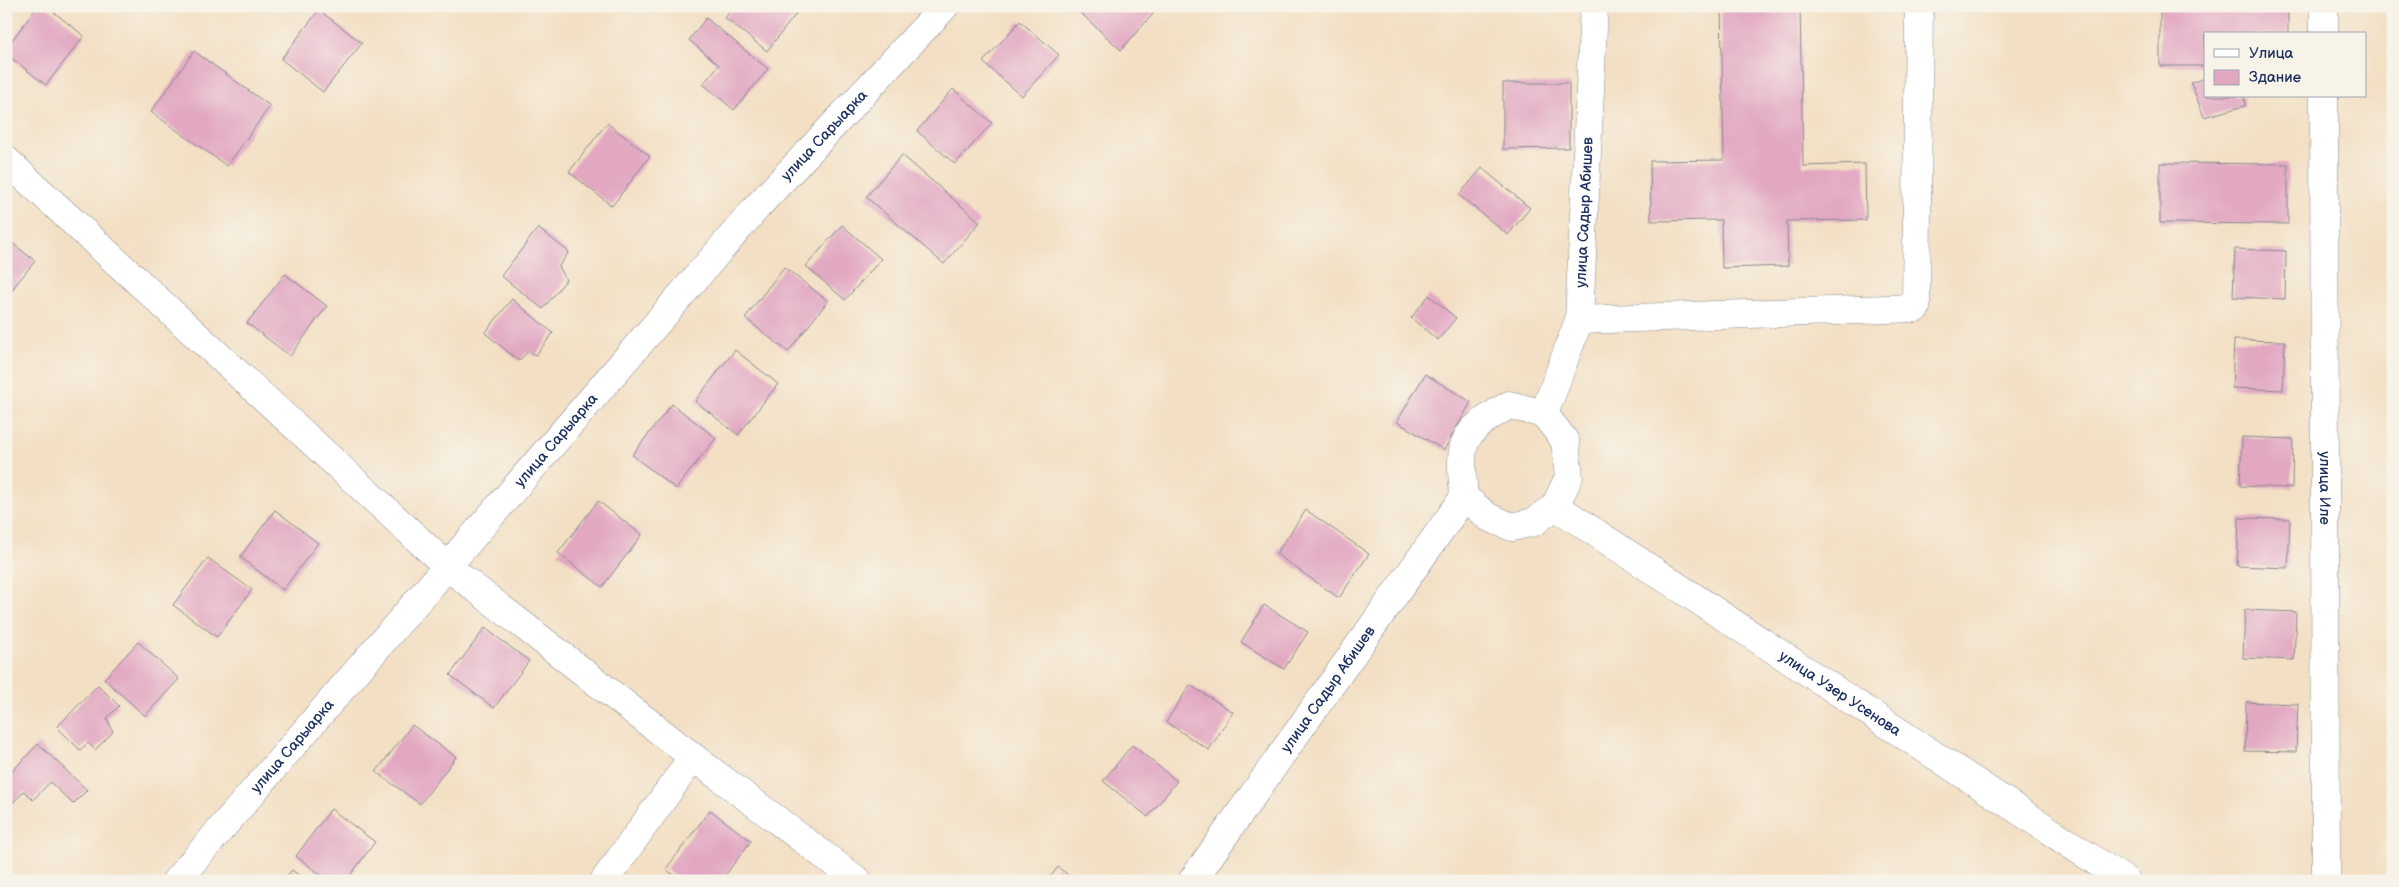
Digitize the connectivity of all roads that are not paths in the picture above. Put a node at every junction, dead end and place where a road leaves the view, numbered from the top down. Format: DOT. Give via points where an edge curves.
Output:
graph roads {
  1 [pos="945,6"];
  2 [pos="1594,6"];
  3 [pos="1919,6"];
  4 [pos="2324,6"];
  5 [pos="2324,32"];
  6 [pos="2324,98"];
  7 [pos="6,160"];
  8 [pos="1579,320"];
  9 [pos="1544,414"];
  10 [pos="1464,497"];
  11 [pos="1556,506"];
  12 [pos="448,567"];
  13 [pos="693,757"];
  14 [pos="176,881"];
  15 [pos="604,881"];
  16 [pos="858,881"];
  17 [pos="1192,881"];
  18 [pos="2126,881"];
  19 [pos="2326,881"];
  1 -- 12 [label="street, улица Сарыарка" via="757,207"];
  2 -- 8 [label="street, улица Садыр Абишев"];
  3 -- 8 [label="street" via="1916,308"];
  4 -- 5 [label="street"];
  6 -- 19 [label="street, улица Иле"];
  7 -- 12 [label="street"];
  8 -- 9 [label="street, улица Садыр Абишев"];
  9 -- 10 [label="street" via="1510,405 1468,433 1461,458"];
  9 -- 11 [label="street" via="1565,441 1569,477"];
  10 -- 11 [label="street" via="1488,517 1512,527 1534,522"];
  10 -- 17 [label="street, улица Садыр Абишев"];
  11 -- 18 [label="street, улица Узер Усенова"];
  12 -- 13 [label="street"];
  12 -- 14 [label="street, улица Сарыарка"];
  13 -- 15 [label="street"];
  13 -- 16 [label="street"];
}
